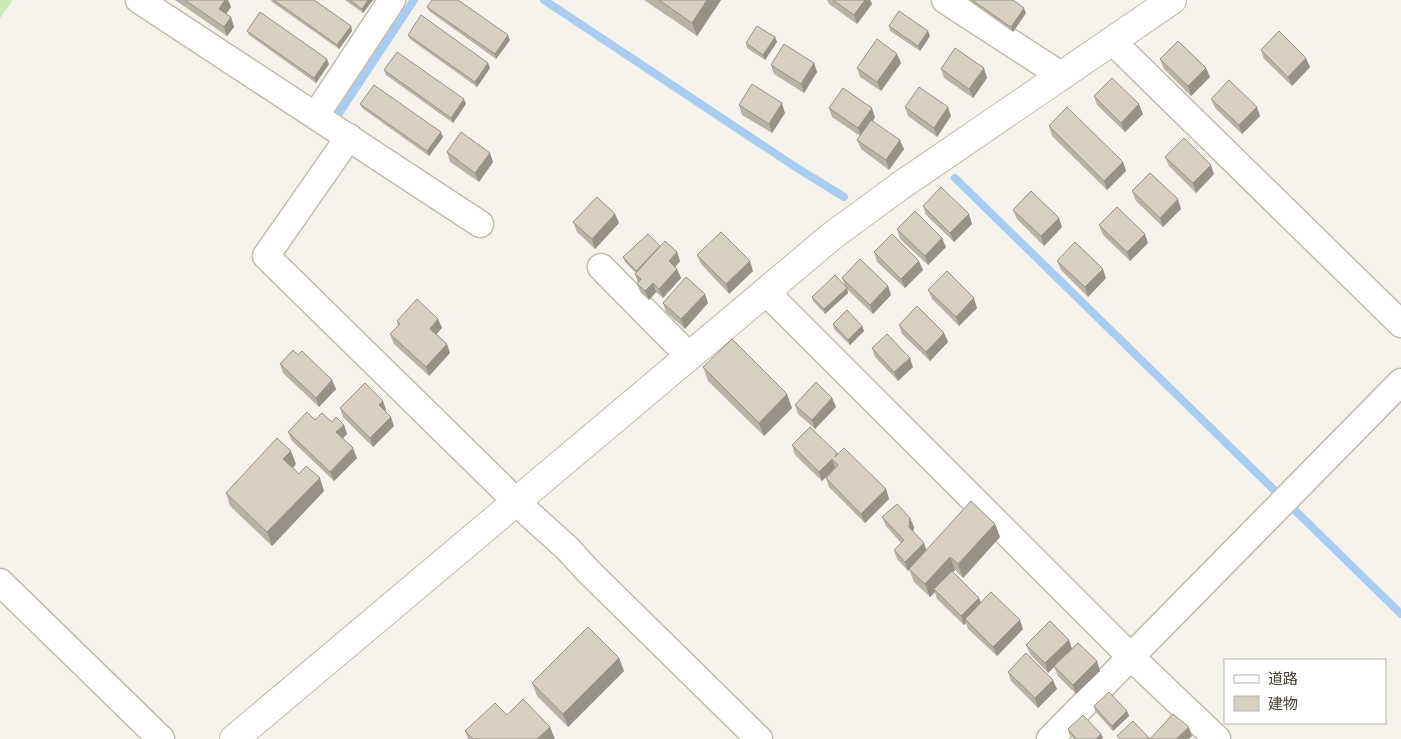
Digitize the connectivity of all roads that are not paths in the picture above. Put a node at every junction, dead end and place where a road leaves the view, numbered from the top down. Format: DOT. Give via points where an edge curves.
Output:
graph roads {
  1 [pos="138,0"];
  2 [pos="392,0"];
  3 [pos="945,0"];
  4 [pos="1172,0"];
  5 [pos="1112,41"];
  6 [pos="1062,76"];
  7 [pos="334,127"];
  8 [pos="480,224"];
  9 [pos="601,266"];
  10 [pos="766,292"];
  11 [pos="1401,324"];
  12 [pos="689,356"];
  13 [pos="1401,382"];
  14 [pos="517,501"];
  15 [pos="0,582"];
  16 [pos="1131,657"];
  17 [pos="160,739"];
  18 [pos="234,739"];
  19 [pos="759,739"];
  20 [pos="1050,739"];
  21 [pos="1217,739"];
  1 -- 7 [label="street"];
  2 -- 7 [label="street"];
  3 -- 6 [label="street"];
  4 -- 5 [label="street"];
  5 -- 6 [label="street"];
  5 -- 11 [label="street"];
  6 -- 10 [label="street" via="900,186 832,236"];
  7 -- 8 [label="street"];
  7 -- 14 [label="street" via="266,256"];
  9 -- 12 [label="street"];
  10 -- 12 [label="street"];
  10 -- 16 [label="street"];
  12 -- 14 [label="street"];
  13 -- 16 [label="street"];
  14 -- 18 [label="street"];
  14 -- 19 [label="street"];
  15 -- 17 [label="street"];
  16 -- 20 [label="street"];
  16 -- 21 [label="street"];
}
